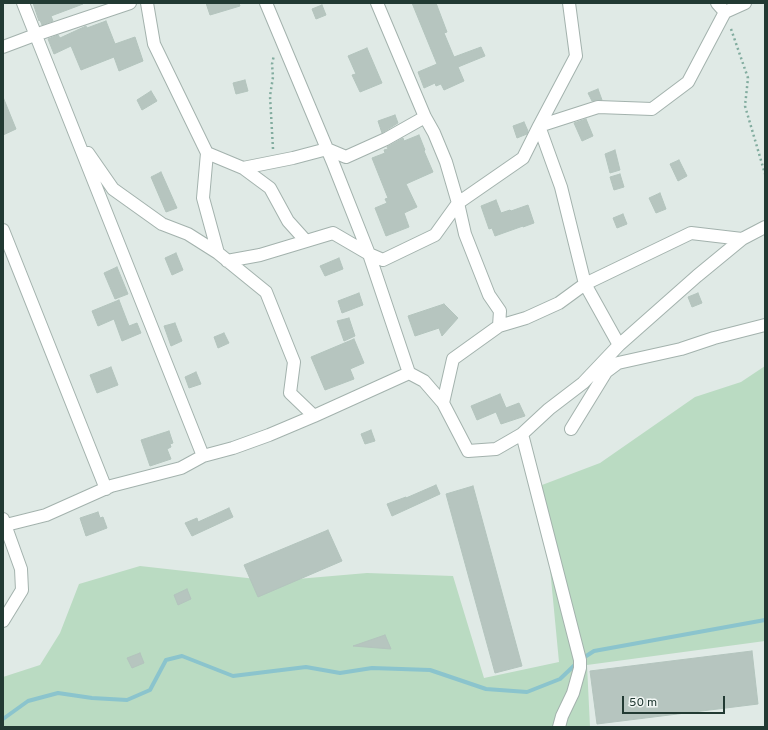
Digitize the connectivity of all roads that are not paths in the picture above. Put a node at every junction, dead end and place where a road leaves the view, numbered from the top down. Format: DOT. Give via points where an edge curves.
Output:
graph roads {
  1 [pos="23,3"];
  2 [pos="130,3"];
  3 [pos="147,3"];
  4 [pos="266,3"];
  5 [pos="377,3"];
  6 [pos="569,3"];
  7 [pos="717,3"];
  8 [pos="745,3"];
  9 [pos="725,12"];
  10 [pos="35,35"];
  11 [pos="3,47"];
  12 [pos="425,118"];
  13 [pos="539,126"];
  14 [pos="327,149"];
  15 [pos="207,153"];
  16 [pos="243,168"];
  17 [pos="458,203"];
  18 [pos="765,227"];
  19 [pos="3,230"];
  20 [pos="742,239"];
  21 [pos="306,241"];
  22 [pos="218,253"];
  23 [pos="369,254"];
  24 [pos="227,261"];
  25 [pos="586,284"];
  26 [pos="765,325"];
  27 [pos="499,326"];
  28 [pos="619,345"];
  29 [pos="409,373"];
  30 [pos="443,403"];
  31 [pos="314,416"];
  32 [pos="571,428"];
  33 [pos="522,434"];
  34 [pos="203,456"];
  35 [pos="106,489"];
  36 [pos="4,521"];
  37 [pos="3,621"];
  38 [pos="558,727"];
  1 -- 10 [label="street"];
  2 -- 10 [label="street"];
  3 -- 15 [label="street" via="154,44"];
  4 -- 14 [label="street"];
  5 -- 12 [label="street"];
  6 -- 13 [label="street" via="576,56"];
  7 -- 9 [label="street"];
  8 -- 9 [label="street"];
  9 -- 13 [label="street" via="688,82 652,109 598,107"];
  10 -- 11 [label="street"];
  10 -- 22 [label="street" via="80,142 113,189 162,224 188,234"];
  10 -- 34 [label="street"];
  12 -- 14 [label="street" via="346,157"];
  12 -- 17 [label="street" via="446,162"];
  13 -- 17 [label="street" via="523,158"];
  13 -- 25 [label="street" via="561,187"];
  14 -- 16 [label="street"];
  14 -- 23 [label="street"];
  15 -- 16 [label="street"];
  15 -- 22 [label="street" via="203,198"];
  16 -- 21 [label="street" via="270,188 288,221"];
  17 -- 23 [label="street" via="435,235 383,260"];
  17 -- 27 [label="street" via="465,234 489,295 500,311"];
  18 -- 20 [label="street"];
  19 -- 35 [label="street"];
  20 -- 25 [label="street" via="691,233"];
  20 -- 28 [label="street"];
  21 -- 23 [label="street" via="333,233"];
  21 -- 24 [label="street" via="260,255"];
  22 -- 24 [label="street"];
  23 -- 29 [label="street"];
  24 -- 31 [label="street" via="266,292 294,362 290,393"];
  25 -- 27 [label="street" via="558,303 526,318"];
  25 -- 28 [label="street"];
  26 -- 32 [label="street" via="681,349 618,363 606,372"];
  27 -- 30 [label="street" via="453,359"];
  28 -- 33 [label="street" via="583,383"];
  29 -- 30 [label="street" via="424,381"];
  29 -- 31 [label="street"];
  30 -- 33 [label="street" via="468,451 496,449"];
  31 -- 34 [label="street" via="248,443"];
  33 -- 38 [label="street" via="580,660 573,693"];
  34 -- 35 [label="street" via="180,468"];
  35 -- 36 [label="street" via="46,515"];
  36 -- 37 [label="street" via="21,569 22,590"];
}
